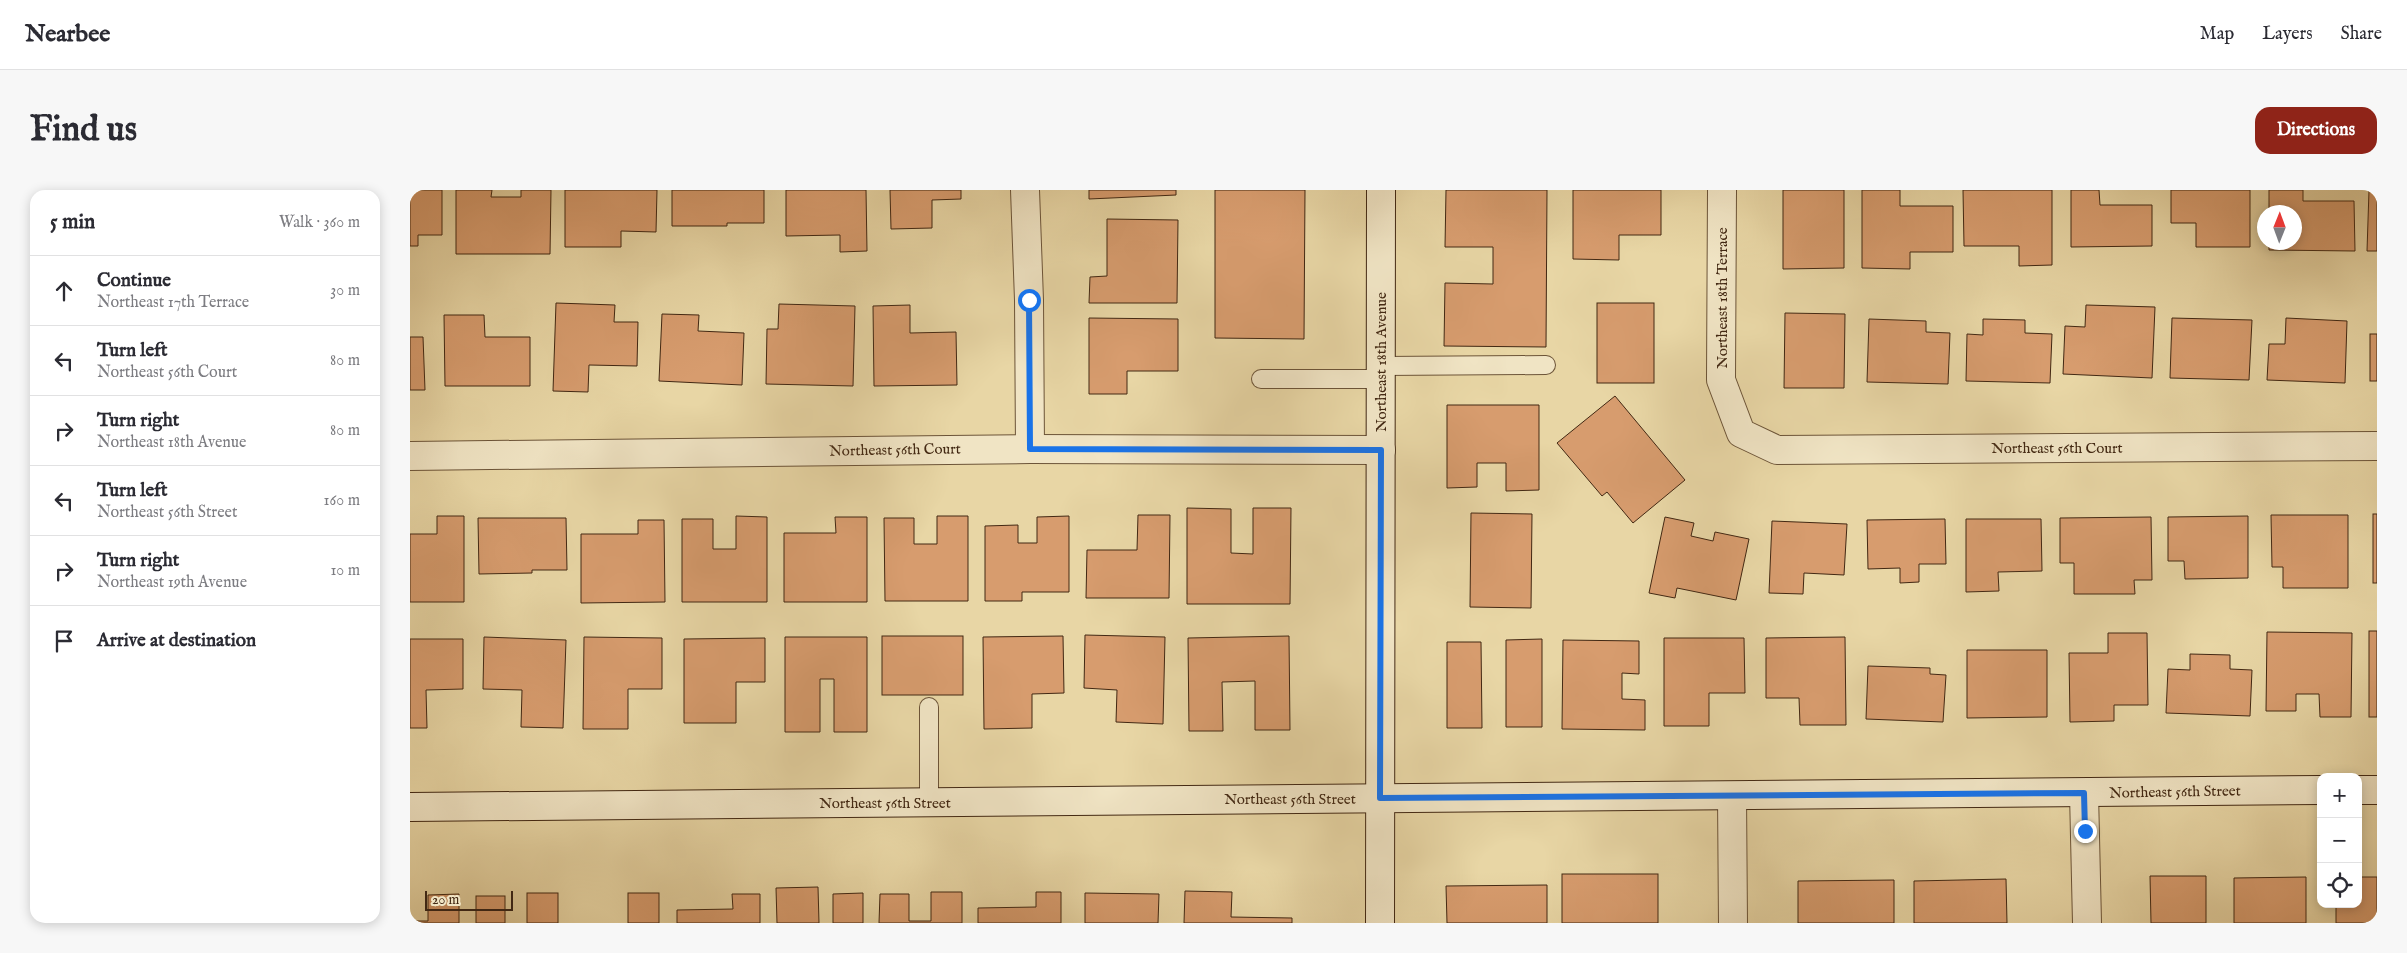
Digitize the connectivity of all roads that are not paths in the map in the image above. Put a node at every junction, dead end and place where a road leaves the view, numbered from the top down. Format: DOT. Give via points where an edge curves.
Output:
graph roads {
  1 [pos="1025,190"];
  2 [pos="1381,190"];
  3 [pos="1722,190"];
  4 [pos="1546,365"];
  5 [pos="1381,373"];
  6 [pos="1260,379"];
  7 [pos="1741,433"];
  8 [pos="2377,446"];
  9 [pos="1030,449"];
  10 [pos="1381,450"];
  11 [pos="410,456"];
  12 [pos="928,707"];
  13 [pos="2317,790"];
  14 [pos="2362,790"];
  15 [pos="2377,790"];
  16 [pos="2084,793"];
  17 [pos="1732,796"];
  18 [pos="1380,798"];
  19 [pos="929,802"];
  20 [pos="410,807"];
  21 [pos="1380,923"];
  22 [pos="1733,923"];
  23 [pos="2086,923"];
  1 -- 9 [label="street"];
  2 -- 5 [label="street, Northeast 18th Avenue"];
  3 -- 7 [label="street, Northeast 18th Terrace" via="1721,380"];
  4 -- 5 [label="lane"];
  5 -- 6 [label="lane"];
  5 -- 10 [label="street, Northeast 18th Avenue"];
  7 -- 8 [label="street, Northeast 56th Court" via="1776,450"];
  9 -- 10 [label="street, Northeast 56th Court"];
  9 -- 11 [label="street, Northeast 56th Court"];
  10 -- 18 [label="street, Northeast 18th Avenue"];
  12 -- 19 [label="lane"];
  13 -- 16 [label="street, Northeast 56th Street"];
  14 -- 15 [label="street"];
  16 -- 17 [label="street, Northeast 56th Street"];
  16 -- 23 [label="street"];
  17 -- 18 [label="street, Northeast 56th Street"];
  17 -- 22 [label="street"];
  18 -- 19 [label="street, Northeast 56th Street"];
  18 -- 21 [label="street, Northeast 18th Avenue"];
  19 -- 20 [label="street, Northeast 56th Street"];
}
